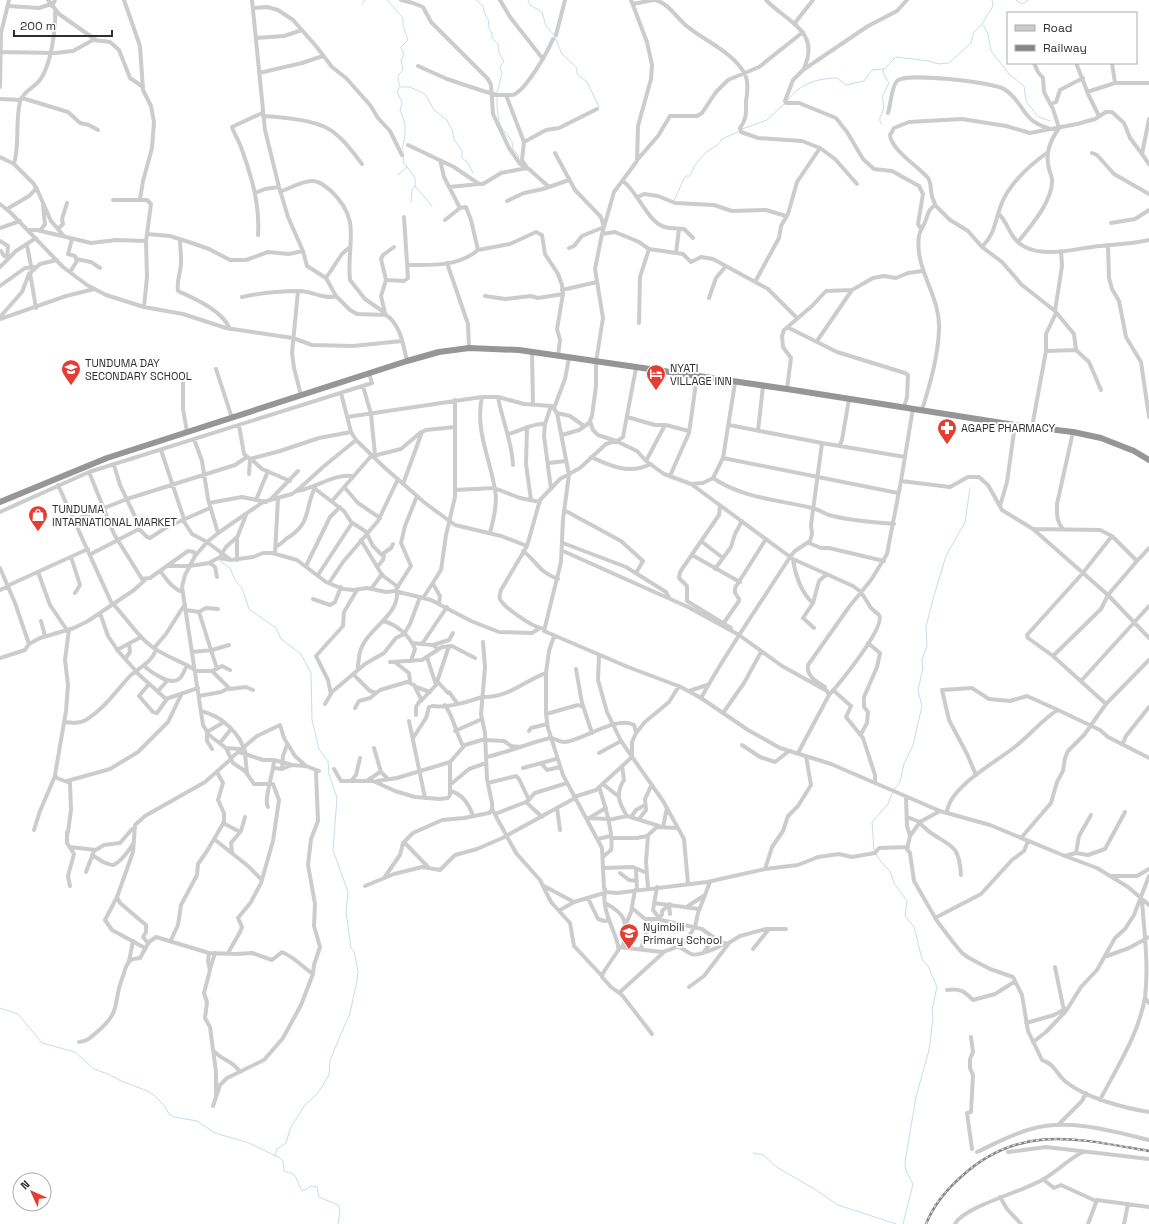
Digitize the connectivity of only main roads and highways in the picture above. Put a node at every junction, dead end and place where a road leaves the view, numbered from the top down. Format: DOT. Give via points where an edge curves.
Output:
graph roads {
  1 [pos="1149,460"];
  2 [pos="0,502"];
  1 -- 2 [label="highway" via="1134,451 1100,438 1073,432 558,356 502,349 468,348 439,352 407,361 109,457"];
}
